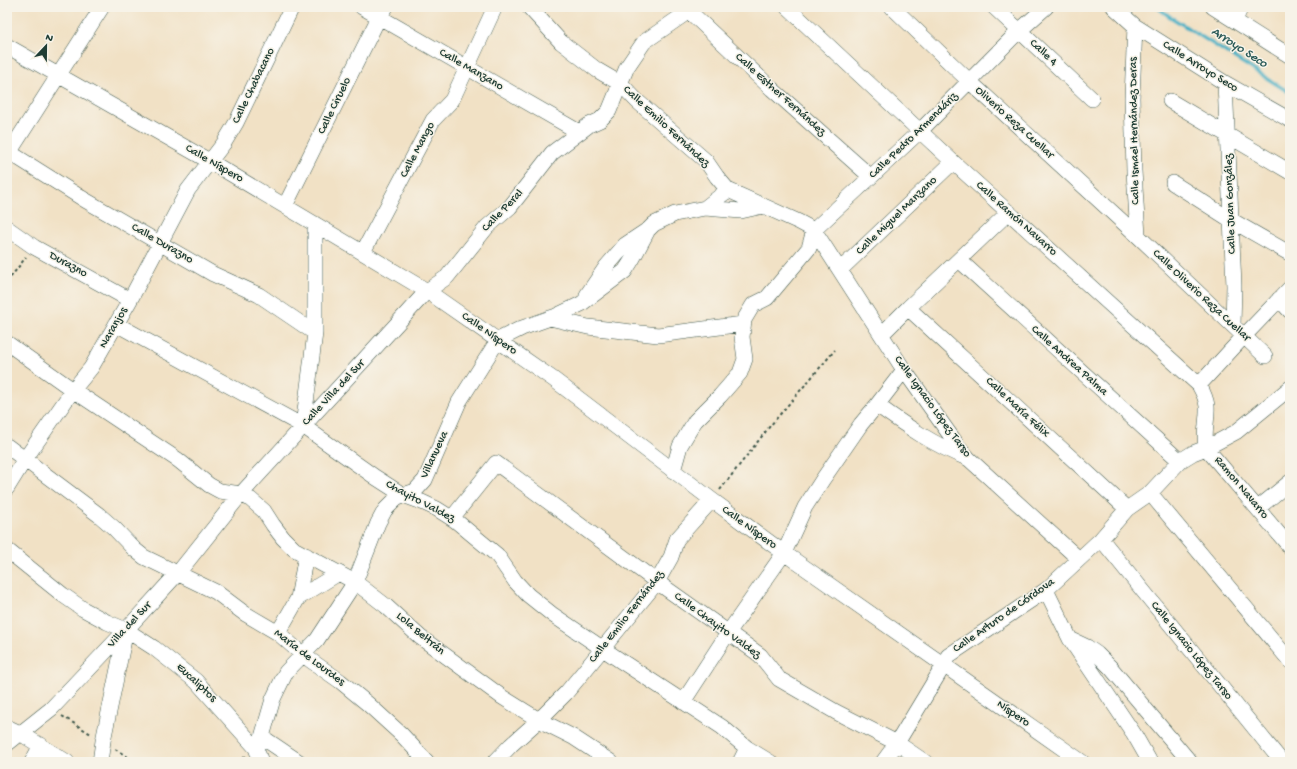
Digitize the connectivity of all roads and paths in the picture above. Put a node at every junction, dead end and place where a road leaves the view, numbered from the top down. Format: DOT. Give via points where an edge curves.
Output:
graph roads {
  1 [pos="102,7"];
  2 [pos="292,7"];
  3 [pos="362,7"];
  4 [pos="495,7"];
  5 [pos="529,7"];
  6 [pos="787,7"];
  7 [pos="892,7"];
  8 [pos="994,7"];
  9 [pos="1046,7"];
  10 [pos="1114,7"];
  11 [pos="1213,7"];
  12 [pos="691,9"];
  13 [pos="382,12"];
  14 [pos="1238,14"];
  15 [pos="1135,26"];
  16 [pos="1019,30"];
  17 [pos="7,46"];
  18 [pos="1290,56"];
  19 [pos="468,68"];
  20 [pos="59,76"];
  21 [pos="969,82"];
  22 [pos="1225,83"];
  23 [pos="621,84"];
  24 [pos="1092,99"];
  25 [pos="1170,101"];
  26 [pos="1290,120"];
  27 [pos="921,130"];
  28 [pos="580,132"];
  29 [pos="1228,135"];
  30 [pos="8,154"];
  31 [pos="211,162"];
  32 [pos="953,162"];
  33 [pos="1290,172"];
  34 [pos="871,177"];
  35 [pos="1173,183"];
  36 [pos="728,190"];
  37 [pos="285,206"];
  38 [pos="762,206"];
  39 [pos="705,208"];
  40 [pos="1009,212"];
  41 [pos="1231,220"];
  42 [pos="315,224"];
  43 [pos="7,228"];
  44 [pos="814,230"];
  45 [pos="1138,236"];
  46 [pos="160,242"];
  47 [pos="34,247"];
  48 [pos="363,252"];
  49 [pos="1287,252"];
  50 [pos="959,260"];
  51 [pos="840,270"];
  52 [pos="7,282"];
  53 [pos="1290,288"];
  54 [pos="427,291"];
  55 [pos="1279,299"];
  56 [pos="130,300"];
  57 [pos="908,308"];
  58 [pos="1290,311"];
  59 [pos="550,318"];
  60 [pos="116,324"];
  61 [pos="744,324"];
  62 [pos="1233,326"];
  63 [pos="315,333"];
  64 [pos="882,334"];
  65 [pos="1244,336"];
  66 [pos="498,340"];
  67 [pos="7,343"];
  68 [pos="835,350"];
  69 [pos="1265,356"];
  70 [pos="904,370"];
  71 [pos="1199,385"];
  72 [pos="1290,388"];
  73 [pos="73,390"];
  74 [pos="877,405"];
  75 [pos="303,426"];
  76 [pos="7,446"];
  77 [pos="1206,448"];
  78 [pos="969,458"];
  79 [pos="25,460"];
  80 [pos="1180,462"];
  81 [pos="673,471"];
  82 [pos="1290,482"];
  83 [pos="7,488"];
  84 [pos="1150,493"];
  85 [pos="241,494"];
  86 [pos="403,495"];
  87 [pos="712,500"];
  88 [pos="1258,508"];
  89 [pos="1127,509"];
  90 [pos="452,518"];
  91 [pos="1101,539"];
  92 [pos="1290,547"];
  93 [pos="7,550"];
  94 [pos="784,553"];
  95 [pos="306,555"];
  96 [pos="1079,559"];
  97 [pos="178,573"];
  98 [pos="339,573"];
  99 [pos="355,582"];
  100 [pos="657,582"];
  101 [pos="1046,590"];
  102 [pos="298,598"];
  103 [pos="126,630"];
  104 [pos="278,633"];
  105 [pos="728,633"];
  106 [pos="1070,639"];
  107 [pos="603,648"];
  108 [pos="303,655"];
  109 [pos="1290,661"];
  110 [pos="944,665"];
  111 [pos="683,702"];
  112 [pos="539,720"];
  113 [pos="13,730"];
  114 [pos="259,742"];
  115 [pos="897,743"];
  116 [pos="7,744"];
  117 [pos="41,745"];
  118 [pos="747,748"];
  119 [pos="32,762"];
  120 [pos="67,762"];
  121 [pos="100,762"];
  122 [pos="261,762"];
  123 [pos="299,762"];
  124 [pos="427,762"];
  125 [pos="495,762"];
  126 [pos="611,762"];
  127 [pos="740,762"];
  128 [pos="770,762"];
  129 [pos="883,762"];
  130 [pos="925,762"];
  131 [pos="1082,762"];
  132 [pos="1150,762"];
  133 [pos="1190,762"];
  134 [pos="1282,762"];
  1 -- 20 [label="street"];
  2 -- 31 [label="street, Calle Chabacano" via="236,123"];
  3 -- 13 [label="street, Calle Manzano"];
  4 -- 19 [label="street, Calle Mango"];
  5 -- 23 [label="street, Calle Emilio Fernández" via="561,42 597,70"];
  6 -- 27 [label="street, Calle Ramón Navarro"];
  7 -- 21 [label="street, Oliverio Reza Cuellar"];
  8 -- 16 [label="street, Calle 4"];
  9 -- 16 [label="street, Calle Pedro Armendáriz"];
  10 -- 15 [label="street, Calle Arroyo Seco"];
  11 -- 14 [label="street"];
  12 -- 23 [label="street, Calle Peral" via="644,42 628,67"];
  12 -- 34 [label="street, Calle Esther Fernández" via="772,89"];
  13 -- 19 [label="street, Calle Manzano"];
  13 -- 37 [label="street, Calle Ciruelo"];
  14 -- 18 [label="street" via="1262,39"];
  15 -- 22 [label="street, Calle Arroyo Seco"];
  15 -- 45 [label="street, Calle Ismael Hernández Deras" via="1132,98"];
  16 -- 21 [label="street, Calle Pedro Armendáriz"];
  16 -- 24 [label="street, Calle 4"];
  17 -- 20 [label="street, Calle Níspero"];
  19 -- 28 [label="street, Calle Manzano"];
  19 -- 48 [label="street, Calle Mango" via="452,100 433,120"];
  20 -- 30 [label="street"];
  20 -- 31 [label="street, Calle Níspero"];
  21 -- 27 [label="street, Calle Pedro Armendáriz"];
  21 -- 45 [label="street, Oliverio Reza Cuellar"];
  22 -- 26 [label="street, Calle Arroyo Seco"];
  22 -- 29 [label="street, Calle Juan González"];
  23 -- 28 [label="street, Calle Peral" via="609,111 600,120"];
  23 -- 36 [label="street, Calle Emilio Fernández" via="706,161"];
  25 -- 29 [label="street"];
  27 -- 32 [label="street, Calle Ramón Navarro"];
  27 -- 34 [label="street, Calle Pedro Armendáriz"];
  28 -- 54 [label="street, Calle Peral" via="552,153 510,207 487,227 447,277"];
  29 -- 33 [label="street"];
  29 -- 41 [label="street, Calle Juan González"];
  30 -- 46 [label="street, Calle Durazno"];
  31 -- 37 [label="street, Calle Níspero"];
  31 -- 46 [label="street, Naranjos" via="188,190"];
  32 -- 40 [label="street, Calle Ramón Navarro"];
  32 -- 51 [label="street, Calle Miguel Manzano"];
  34 -- 44 [label="street, Calle Pedro Armendáriz"];
  35 -- 41 [label="street"];
  36 -- 38 [label="street, Calle Emilio Fernández"];
  36 -- 39 [label="street"];
  37 -- 42 [label="street, Calle Níspero"];
  38 -- 39 [label="street" via="741,211"];
  38 -- 44 [label="street, Calle Emilio Fernández"];
  39 -- 59 [label="street" via="675,214 654,224 625,270 581,304"];
  40 -- 50 [label="street"];
  40 -- 71 [label="street, Calle Ramón Navarro"];
  41 -- 49 [label="street"];
  41 -- 62 [label="street, Calle Juan González"];
  42 -- 48 [label="street, Calle Níspero"];
  42 -- 63 [label="street"];
  43 -- 47 [label="street, Durazno"];
  44 -- 51 [label="street, Calle Ignacio López Tarso"];
  44 -- 61 [label="street" via="809,248 767,298 753,305"];
  45 -- 62 [label="street, Calle Oliverio Reza Cuellar"];
  46 -- 56 [label="street, Naranjos"];
  46 -- 63 [label="street, Calle Durazno" via="213,274 259,295"];
  47 -- 52 [label="path"];
  47 -- 56 [label="street, Durazno"];
  48 -- 54 [label="street, Calle Níspero"];
  50 -- 57 [label="street"];
  50 -- 80 [label="street, Calle Andrea Palma"];
  51 -- 64 [label="street, Calle Ignacio López Tarso"];
  53 -- 55 [label="street"];
  54 -- 66 [label="street, Calle Níspero"];
  54 -- 75 [label="street, Calle Villa del Sur"];
  55 -- 58 [label="street"];
  55 -- 65 [label="street"];
  56 -- 60 [label="street, Naranjos"];
  57 -- 64 [label="street"];
  57 -- 89 [label="street, Calle María Félix"];
  59 -- 61 [label="street" via="588,327 658,334"];
  59 -- 66 [label="street"];
  60 -- 73 [label="street, Naranjos" via="91,368"];
  60 -- 75 [label="street, Chayito Valdez"];
  61 -- 81 [label="street" via="742,337 745,359 740,373 695,421 680,446"];
  62 -- 65 [label="street, Calle Oliverio Reza Cuellar"];
  63 -- 75 [label="street"];
  64 -- 70 [label="street, Calle Ignacio López Tarso"];
  65 -- 69 [label="street, Calle Oliverio Reza Cuellar"];
  65 -- 71 [label="street"];
  66 -- 81 [label="street, Calle Níspero"];
  66 -- 86 [label="street, Villanueva" via="459,402 425,480 415,491"];
  67 -- 73 [label="street"];
  68 -- 87 [label="path" via="765,432"];
  70 -- 74 [label="street"];
  70 -- 78 [label="street, Calle Ignacio López Tarso"];
  71 -- 77 [label="street, Calle Ramón Navarro" via="1205,395 1207,406 1204,436"];
  72 -- 77 [label="street, Calle Arturo de Córdova" via="1236,432"];
  73 -- 79 [label="street, Naranjos"];
  73 -- 85 [label="street" via="178,460 209,485 220,491"];
  74 -- 78 [label="street" via="932,442"];
  74 -- 94 [label="street" via="861,424 805,508"];
  75 -- 85 [label="street, Calle Villa del Sur"];
  75 -- 86 [label="street, Chayito Valdez"];
  76 -- 79 [label="street, María de Lourdes"];
  77 -- 80 [label="street, Calle Arturo de Córdova"];
  77 -- 88 [label="street, Ramon Navarro"];
  78 -- 96 [label="street, Calle Ignacio López Tarso"];
  79 -- 83 [label="street, Naranjos"];
  79 -- 97 [label="street, María de Lourdes" via="114,528 144,557"];
  80 -- 84 [label="street, Calle Arturo de Córdova"];
  81 -- 87 [label="street, Calle Níspero"];
  82 -- 88 [label="street"];
  84 -- 89 [label="street, Calle Arturo de Córdova"];
  84 -- 109 [label="street"];
  85 -- 95 [label="street, Lola Beltrán" via="264,511 283,538"];
  85 -- 97 [label="street, Villa del Sur"];
  86 -- 90 [label="street, Chayito Valdez"];
  86 -- 99 [label="street, Villanueva" via="385,510"];
  87 -- 94 [label="street, Calle Níspero"];
  87 -- 100 [label="street, Calle Emilio Fernández" via="677,539 671,557"];
  88 -- 92 [label="street, Ramon Navarro"];
  89 -- 91 [label="street, Calle Arturo de Córdova"];
  90 -- 100 [label="street, Calle Chayito Valdez" via="496,463"];
  90 -- 107 [label="street, Chayito Valdez" via="497,554 528,595"];
  91 -- 96 [label="street, Calle Arturo de Córdova"];
  91 -- 134 [label="street, Calle Ignacio López Tarso"];
  93 -- 103 [label="street, Eucaliptos" via="83,609"];
  94 -- 105 [label="street"];
  94 -- 110 [label="street, Calle Níspero"];
  95 -- 98 [label="street, Lola Beltrán"];
  95 -- 102 [label="street"];
  96 -- 101 [label="street, Calle Arturo de Córdova"];
  97 -- 103 [label="street, Villa del Sur"];
  97 -- 104 [label="street, María de Lourdes" via="216,592 244,613"];
  98 -- 99 [label="street, Lola Beltrán"];
  98 -- 102 [label="street"];
  99 -- 108 [label="street, Villanueva" via="317,640"];
  99 -- 112 [label="street, Lola Beltrán" via="472,677"];
  100 -- 105 [label="street, Calle Chayito Valdez"];
  100 -- 107 [label="street, Calle Emilio Fernández"];
  101 -- 106 [label="street"];
  101 -- 110 [label="street, Calle Arturo de Córdova" via="948,656"];
  102 -- 104 [label="street"];
  103 -- 113 [label="street, Villa del Sur" via="51,709"];
  103 -- 114 [label="street, Eucaliptos" via="196,681"];
  103 -- 121 [label="street"];
  104 -- 108 [label="street, María de Lourdes"];
  105 -- 111 [label="street"];
  105 -- 115 [label="street, Calle Chayito Valdez" via="760,655 779,679"];
  106 -- 132 [label="street"];
  106 -- 133 [label="street" via="1088,647 1111,668"];
  107 -- 111 [label="street"];
  107 -- 112 [label="street, Calle Emilio Fernández" via="566,693"];
  108 -- 114 [label="street, Villanueva" via="286,672 273,699"];
  108 -- 124 [label="street, María de Lourdes" via="368,704"];
  110 -- 115 [label="street, Calle Arturo de Córdova"];
  110 -- 131 [label="street, Níspero"];
  111 -- 118 [label="street" via="722,727"];
  112 -- 125 [label="street, Calle Emilio Fernández"];
  112 -- 126 [label="street, Lola Beltrán" via="573,737"];
  113 -- 116 [label="street, Villa del Sur"];
  113 -- 117 [label="street"];
  114 -- 122 [label="street"];
  114 -- 123 [label="street, Eucaliptos"];
  115 -- 129 [label="street, Calle Arturo de Córdova"];
  115 -- 130 [label="street, Calle Chayito Valdez"];
  117 -- 119 [label="street"];
  117 -- 120 [label="street"];
  118 -- 127 [label="street"];
  118 -- 128 [label="street"];
}
